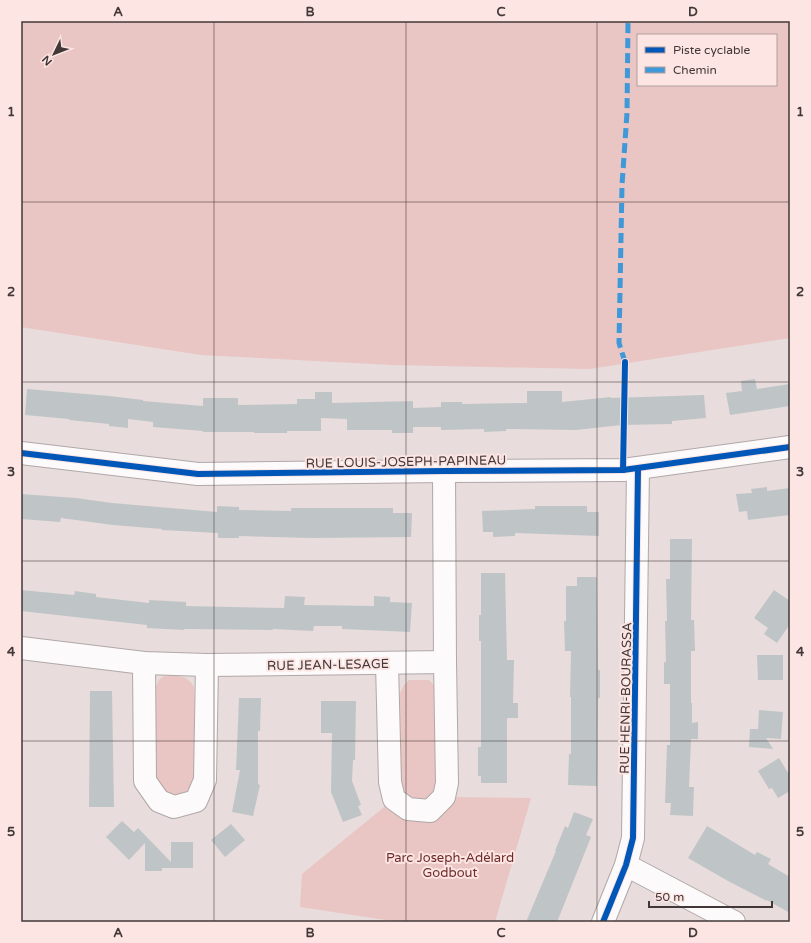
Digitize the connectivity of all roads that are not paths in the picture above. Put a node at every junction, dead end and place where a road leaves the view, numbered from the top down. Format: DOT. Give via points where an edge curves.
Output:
graph roads {
  1 [pos="790,447"];
  2 [pos="21,453"];
  3 [pos="638,469"];
  4 [pos="444,471"];
  5 [pos="21,648"];
  6 [pos="445,662"];
  7 [pos="144,663"];
  8 [pos="387,664"];
  9 [pos="208,665"];
  10 [pos="626,865"];
  11 [pos="603,922"];
  12 [pos="734,922"];
  1 -- 3 [label="street, RUE LOUIS-JOSEPH-PAPINEAU"];
  2 -- 4 [label="street, RUE LOUIS-JOSEPH-PAPINEAU" via="198,474"];
  3 -- 4 [label="street, RUE LOUIS-JOSEPH-PAPINEAU"];
  3 -- 10 [label="street, RUE HENRI-BOURASSA" via="634,806 633,838"];
  4 -- 6 [label="street"];
  5 -- 7 [label="street, RUE JEAN-LESAGE"];
  6 -- 8 [label="street, RUE JEAN-LESAGE"];
  6 -- 8 [label="street" via="447,783 444,797 430,811 408,809 394,799 390,782"];
  7 -- 9 [label="street, RUE JEAN-LESAGE"];
  7 -- 9 [label="street" via="145,781 159,801 174,807 196,801 205,780"];
  8 -- 9 [label="street, RUE JEAN-LESAGE"];
  10 -- 11 [label="street, RUE HENRI-BOURASSA"];
  10 -- 12 [label="street"];
}
